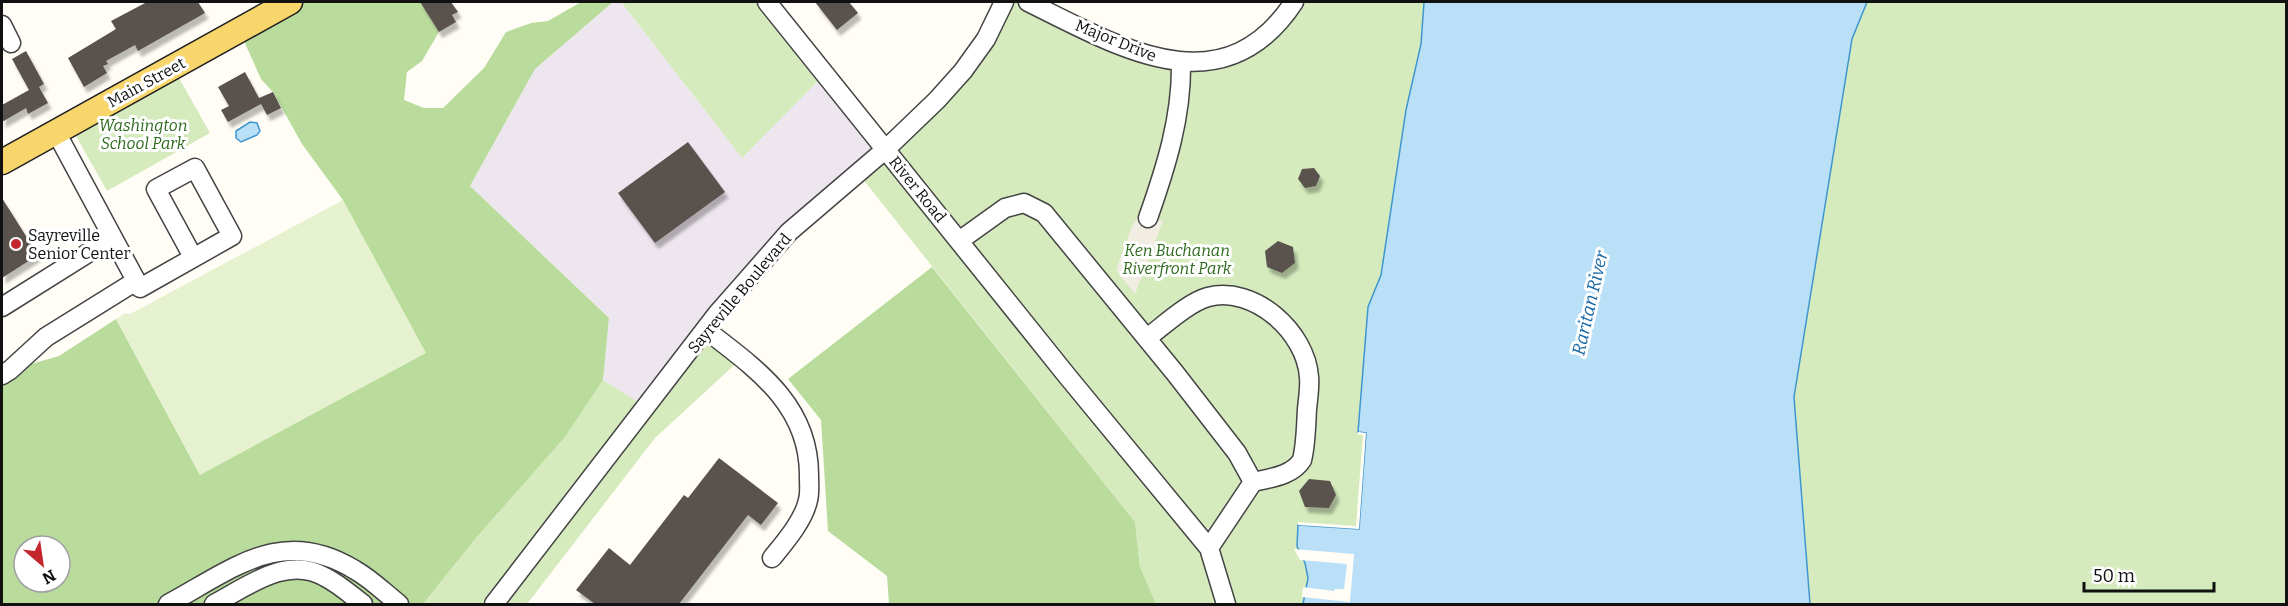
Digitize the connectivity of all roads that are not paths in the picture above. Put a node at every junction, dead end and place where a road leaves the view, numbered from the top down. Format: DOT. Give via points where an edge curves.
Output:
graph roads {
  1 [pos="290,2"];
  2 [pos="767,2"];
  3 [pos="1004,2"];
  4 [pos="1028,2"];
  5 [pos="1294,2"];
  6 [pos="2,24"];
  7 [pos="10,43"];
  8 [pos="1181,62"];
  9 [pos="56,132"];
  10 [pos="886,149"];
  11 [pos="2,162"];
  12 [pos="1148,218"];
  13 [pos="112,238"];
  14 [pos="959,241"];
  15 [pos="193,257"];
  16 [pos="136,281"];
  17 [pos="2,307"];
  18 [pos="706,330"];
  19 [pos="1147,338"];
  20 [pos="2,375"];
  21 [pos="1253,482"];
  22 [pos="1209,548"];
  23 [pos="772,558"];
  24 [pos="310,561"];
  25 [pos="168,604"];
  26 [pos="214,604"];
  27 [pos="363,604"];
  28 [pos="399,604"];
  29 [pos="494,604"];
  30 [pos="1226,604"];
  1 -- 9 [label="main road, Main Street"];
  2 -- 10 [label="street, River Road"];
  3 -- 10 [label="street, Sayreville Boulevard" via="986,39 963,71"];
  4 -- 8 [label="street, Major Drive" via="1151,57"];
  5 -- 8 [label="street, Major Drive" via="1282,20 1245,50 1203,62"];
  6 -- 7 [label="street"];
  8 -- 12 [label="street" via="1176,129"];
  9 -- 11 [label="main road, Main Street"];
  9 -- 13 [label="street"];
  10 -- 14 [label="street, River Road"];
  10 -- 18 [label="street, Sayreville Boulevard" via="789,232"];
  13 -- 16 [label="street"];
  13 -- 17 [label="street"];
  14 -- 19 [label="street" via="1005,208 1024,203 1044,213"];
  14 -- 22 [label="street, River Road"];
  15 -- 15 [label="street" via="232,236 195,168 156,189"];
  15 -- 16 [label="street" via="140,288"];
  16 -- 20 [label="street" via="46,337"];
  18 -- 23 [label="street" via="744,360 788,404 799,422 809,457 808,501 793,532"];
  18 -- 29 [label="street, Sayreville Boulevard"];
  19 -- 21 [label="street" via="1238,453"];
  19 -- 21 [label="street" via="1208,297 1230,296 1252,301 1291,333 1305,356 1309,377 1302,460 1287,474"];
  21 -- 22 [label="street"];
  22 -- 30 [label="street"];
  24 -- 25 [label="street" via="306,550 256,556"];
  24 -- 26 [label="street" via="278,570"];
  24 -- 27 [label="street"];
  24 -- 28 [label="street" via="356,570"];
}
